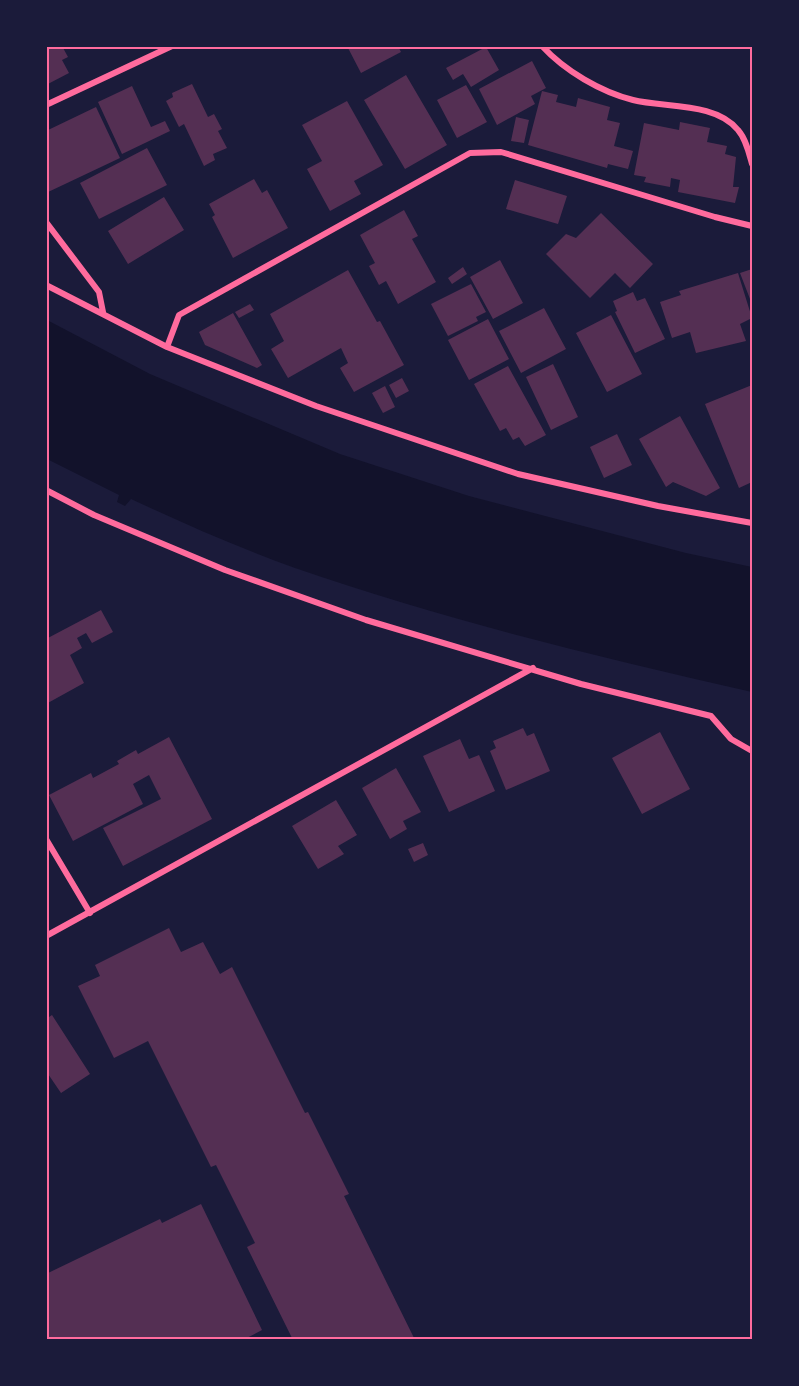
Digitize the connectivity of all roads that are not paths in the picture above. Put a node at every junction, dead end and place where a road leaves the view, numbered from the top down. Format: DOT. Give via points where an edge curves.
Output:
graph roads {
  1 [pos="172,46"];
  2 [pos="542,46"];
  3 [pos="46,105"];
  4 [pos="753,164"];
  5 [pos="46,222"];
  6 [pos="753,226"];
  7 [pos="46,285"];
  8 [pos="103,312"];
  9 [pos="167,347"];
  10 [pos="46,490"];
  11 [pos="753,523"];
  12 [pos="533,668"];
  13 [pos="753,751"];
  14 [pos="46,839"];
  15 [pos="90,913"];
  16 [pos="46,936"];
  1 -- 3 [label="street"];
  2 -- 4 [label="street" via="570,70 615,95 700,111 729,122 739,131"];
  5 -- 8 [label="street" via="99,292"];
  6 -- 9 [label="street" via="715,218 501,152 470,153 179,315"];
  7 -- 8 [label="street"];
  8 -- 9 [label="street"];
  9 -- 11 [label="street" via="316,406 518,474"];
  10 -- 12 [label="street" via="94,515 225,570 366,620"];
  12 -- 13 [label="street" via="580,684 711,716 731,739"];
  12 -- 15 [label="street"];
  14 -- 15 [label="street"];
  15 -- 16 [label="street"];
}
